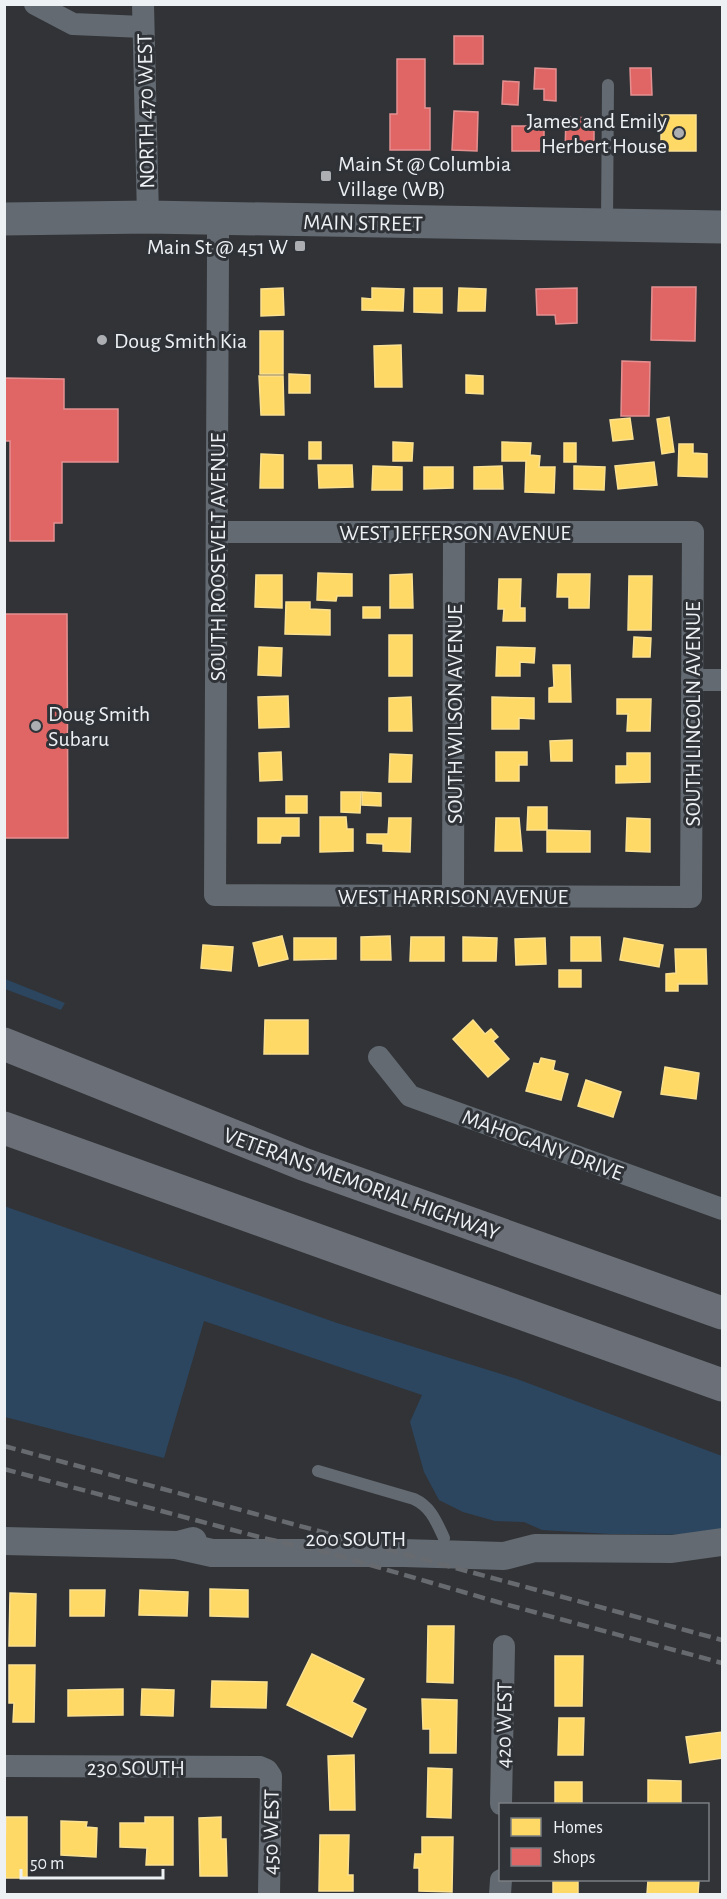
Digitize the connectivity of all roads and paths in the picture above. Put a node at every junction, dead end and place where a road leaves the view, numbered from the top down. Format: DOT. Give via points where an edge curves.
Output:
graph roads {
  1 [pos="35,4"];
  2 [pos="143,16"];
  3 [pos="608,85"];
  4 [pos="148,218"];
  5 [pos="4,219"];
  6 [pos="218,220"];
  7 [pos="607,225"];
  8 [pos="723,226"];
  9 [pos="217,532"];
  10 [pos="454,532"];
  11 [pos="693,532"];
  12 [pos="692,680"];
  13 [pos="723,680"];
  14 [pos="215,895"];
  15 [pos="453,896"];
  16 [pos="691,897"];
  17 [pos="4,1044"];
  18 [pos="379,1057"];
  19 [pos="4,1128"];
  20 [pos="42,1141"];
  21 [pos="4,1145"];
  22 [pos="723,1209"];
  23 [pos="723,1313"];
  24 [pos="723,1385"];
  25 [pos="318,1471"];
  26 [pos="444,1538"];
  27 [pos="4,1541"];
  28 [pos="723,1542"];
  29 [pos="177,1545"];
  30 [pos="535,1548"];
  31 [pos="672,1549"];
  32 [pos="723,1562"];
  33 [pos="504,1646"];
  34 [pos="4,1766"];
  35 [pos="267,1770"];
  36 [pos="501,1803"];
  37 [pos="269,1894"];
  1 -- 2 [label="street" via="73,24"];
  2 -- 4 [label="street, NORTH 470 WEST"];
  3 -- 7 [label="lane"];
  4 -- 5 [label="main road, MAIN STREET"];
  4 -- 6 [label="main road, MAIN STREET"];
  6 -- 7 [label="main road, MAIN STREET"];
  6 -- 9 [label="street, SOUTH ROOSEVELT AVENUE"];
  7 -- 8 [label="main road, MAIN STREET"];
  9 -- 10 [label="street, WEST JEFFERSON AVENUE"];
  9 -- 14 [label="street, SOUTH ROOSEVELT AVENUE"];
  10 -- 11 [label="street, WEST JEFFERSON AVENUE"];
  10 -- 15 [label="street, SOUTH WILSON AVENUE"];
  11 -- 12 [label="street, SOUTH LINCOLN AVENUE"];
  12 -- 13 [label="street"];
  12 -- 16 [label="street, SOUTH LINCOLN AVENUE"];
  14 -- 15 [label="street, WEST HARRISON AVENUE"];
  15 -- 16 [label="street, WEST HARRISON AVENUE"];
  17 -- 23 [label="highway, VETERANS MEMORIAL HIGHWAY" via="303,1164"];
  18 -- 22 [label="street, MAHOGANY DRIVE" via="410,1096"];
  19 -- 20 [label="highway"];
  20 -- 21 [label="highway"];
  20 -- 24 [label="highway"];
  25 -- 26 [label="lane" via="414,1498 431,1510"];
  26 -- 29 [label="street, 200 SOUTH" via="214,1535"];
  26 -- 30 [label="street, 200 SOUTH" via="504,1539"];
  27 -- 29 [label="street, 200 SOUTH"];
  28 -- 31 [label="street, 200 SOUTH"];
  29 -- 30 [label="street, 200 SOUTH" via="212,1552 504,1556"];
  30 -- 31 [label="street, 200 SOUTH"];
  31 -- 32 [label="street, 200 SOUTH"];
  33 -- 36 [label="street, 420 WEST"];
  34 -- 35 [label="street, 230 SOUTH"];
  35 -- 37 [label="street, 450 WEST" via="271,1776"];
}
